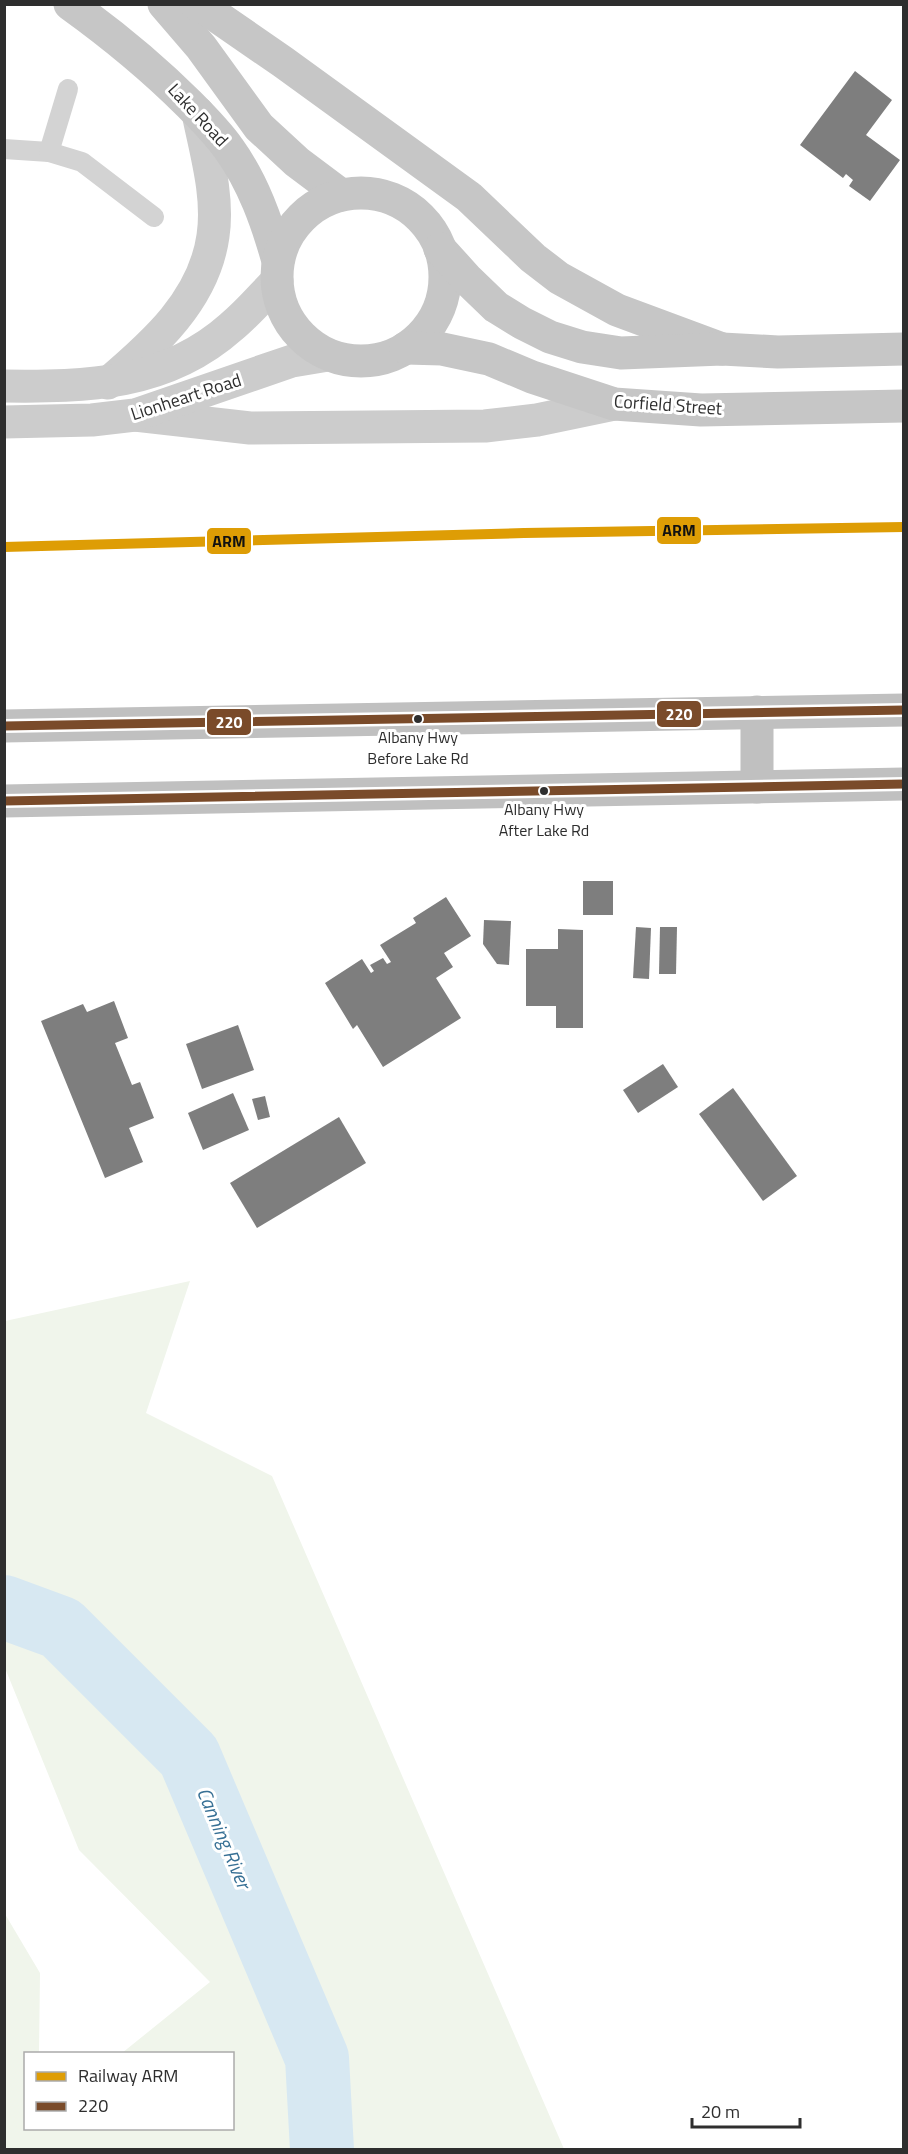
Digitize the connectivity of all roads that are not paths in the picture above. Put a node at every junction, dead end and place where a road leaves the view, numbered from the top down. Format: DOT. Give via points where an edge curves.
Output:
graph roads {
  1 [pos="70,4"];
  2 [pos="164,4"];
  3 [pos="196,4"];
  4 [pos="68,89"];
  5 [pos="198,113"];
  6 [pos="4,148"];
  7 [pos="49,152"];
  8 [pos="341,195"];
  9 [pos="154,217"];
  10 [pos="440,249"];
  11 [pos="278,271"];
  12 [pos="406,348"];
  13 [pos="722,349"];
  14 [pos="903,349"];
  15 [pos="328,355"];
  16 [pos="108,383"];
  17 [pos="4,386"];
  18 [pos="614,404"];
  19 [pos="903,406"];
  20 [pos="135,416"];
  21 [pos="4,422"];
  22 [pos="903,710"];
  23 [pos="757,712"];
  24 [pos="4,726"];
  25 [pos="903,784"];
  26 [pos="757,787"];
  27 [pos="4,801"];
  1 -- 5 [label="main road, Lake Road" via="157,71"];
  2 -- 8 [label="main road, Lake Road" via="259,127"];
  3 -- 13 [label="main road" via="469,197 533,258 560,278 617,310"];
  4 -- 7 [label="lane"];
  5 -- 11 [label="main road, Lake Road" via="229,148 250,186 268,225"];
  5 -- 16 [label="main road" via="213,201 213,236 204,270 192,295 156,342"];
  6 -- 7 [label="lane"];
  7 -- 9 [label="lane" via="82,162"];
  8 -- 10 [label="main road" via="365,193 390,198 411,209 429,227"];
  8 -- 11 [label="main road" via="319,204 300,219 286,238"];
  10 -- 12 [label="main road" via="444,273 435,316 423,334"];
  10 -- 13 [label="main road" via="496,307 550,337 621,353"];
  11 -- 15 [label="main road" via="281,304 292,325"];
  11 -- 16 [label="main road, Lionheart Road" via="230,328 194,353 152,372"];
  12 -- 15 [label="main road" via="381,359 354,361"];
  12 -- 18 [label="main road, Corfield Street" via="442,349 489,359"];
  13 -- 14 [label="main road"];
  15 -- 20 [label="main road, Lionheart Road" via="291,361"];
  16 -- 17 [label="main road, Lionheart Road"];
  18 -- 19 [label="main road, Corfield Street" via="701,410"];
  18 -- 20 [label="main road" via="486,426 250,428"];
  20 -- 21 [label="main road, Lionheart Road"];
  22 -- 23 [label="highway"];
  23 -- 24 [label="highway"];
  23 -- 26 [label="highway"];
  25 -- 26 [label="highway"];
  26 -- 27 [label="highway"];
}
